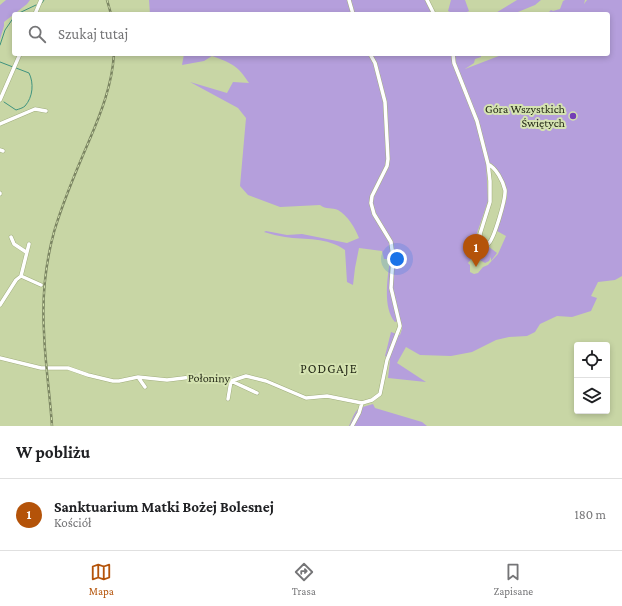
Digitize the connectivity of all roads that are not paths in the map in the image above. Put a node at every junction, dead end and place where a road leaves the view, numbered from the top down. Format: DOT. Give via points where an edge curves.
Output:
graph roads {
  1 [pos="41,0"];
  2 [pos="349,0"];
  3 [pos="427,0"];
  4 [pos="36,12"];
  5 [pos="352,12"];
  6 [pos="433,12"];
  7 [pos="19,56"];
  8 [pos="371,56"];
  9 [pos="453,56"];
  10 [pos="0,100"];
  11 [pos="46,111"];
  12 [pos="0,124"];
  13 [pos="488,164"];
  14 [pos="11,238"];
  15 [pos="29,244"];
  16 [pos="26,252"];
  17 [pos="21,276"];
  18 [pos="41,285"];
  19 [pos="0,305"];
  20 [pos="0,358"];
  21 [pos="138,377"];
  22 [pos="231,380"];
  23 [pos="145,387"];
  24 [pos="257,393"];
  25 [pos="228,399"];
  26 [pos="362,403"];
  27 [pos="352,426"];
  1 -- 4 [label="street"];
  2 -- 5 [label="street"];
  3 -- 6 [label="street"];
  7 -- 10 [label="street"];
  8 -- 26 [label="street" via="385,102 388,159 371,203 374,214 391,242 392,291 400,330 387,360 380,394"];
  9 -- 13 [label="street" via="477,121"];
  11 -- 12 [label="street" via="36,109"];
  13 -- 13 [label="street" via="504,187 505,196 490,242 486,243 480,237 490,202"];
  14 -- 16 [label="street" via="14,244"];
  15 -- 16 [label="street"];
  16 -- 17 [label="street"];
  17 -- 18 [label="street"];
  17 -- 19 [label="street"];
  20 -- 21 [label="street, Połoniny" via="41,368 68,368 114,381"];
  21 -- 22 [label="street, Połoniny" via="167,380 200,376 222,381"];
  21 -- 23 [label="street"];
  22 -- 24 [label="street"];
  22 -- 25 [label="street"];
  22 -- 26 [label="street, Połoniny" via="246,376 266,381 306,398 328,396"];
  26 -- 27 [label="street" via="360,413"];
}
